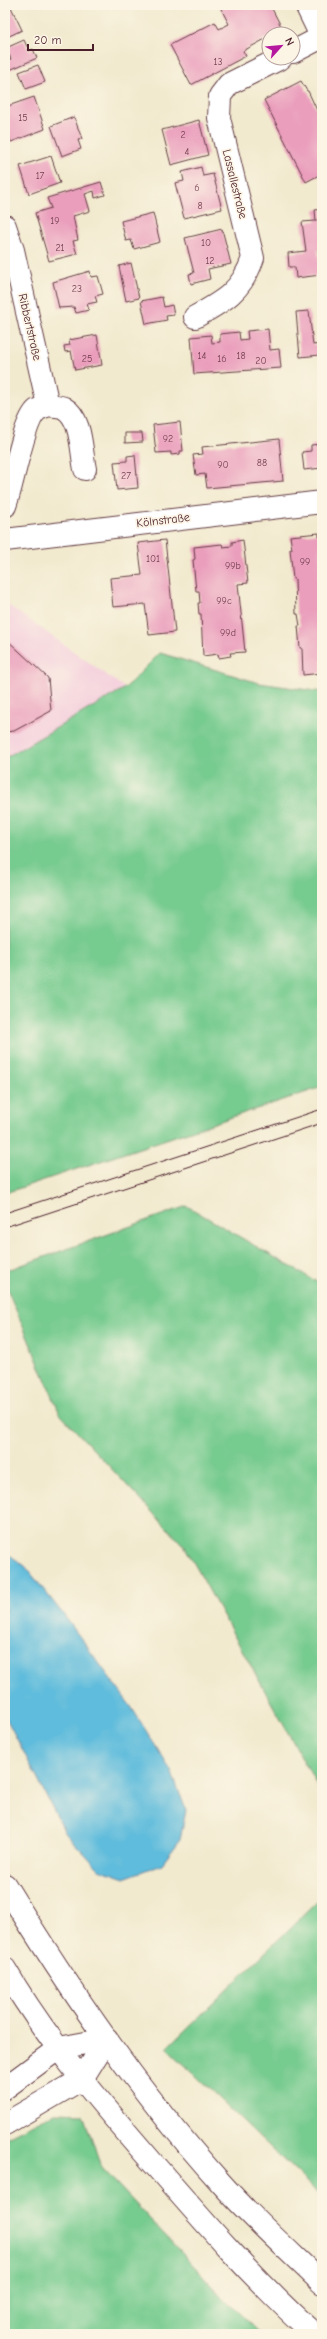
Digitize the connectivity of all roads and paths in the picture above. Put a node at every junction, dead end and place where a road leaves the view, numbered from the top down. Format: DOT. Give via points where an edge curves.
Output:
graph roads {
  1 [pos="306,5"];
  2 [pos="322,38"];
  3 [pos="301,48"];
  4 [pos="265,66"];
  5 [pos="5,226"];
  6 [pos="195,317"];
  7 [pos="48,405"];
  8 [pos="85,469"];
  9 [pos="322,502"];
  10 [pos="5,506"];
  11 [pos="5,540"];
  12 [pos="5,1884"];
  13 [pos="5,1969"];
  14 [pos="107,2039"];
  15 [pos="59,2048"];
  16 [pos="82,2079"];
  17 [pos="5,2088"];
  18 [pos="5,2124"];
  19 [pos="322,2283"];
  20 [pos="314,2334"];
  1 -- 2 [label="street"];
  2 -- 3 [label="street"];
  4 -- 6 [label="street, Lassallestraße" via="229,84 220,96 218,118 253,258 247,276 225,300"];
  5 -- 7 [label="street, Ribbertstraße" via="13,250"];
  7 -- 8 [label="street" via="63,407 73,416 78,429"];
  7 -- 10 [label="street" via="37,410 29,422 12,489"];
  9 -- 11 [label="street, Kölnstraße"];
  12 -- 14 [label="street"];
  13 -- 15 [label="street"];
  14 -- 15 [label="street"];
  14 -- 16 [label="street"];
  14 -- 19 [label="street" via="221,2183"];
  15 -- 16 [label="street"];
  15 -- 17 [label="street"];
  16 -- 18 [label="street"];
  16 -- 20 [label="street" via="231,2251"];
}
